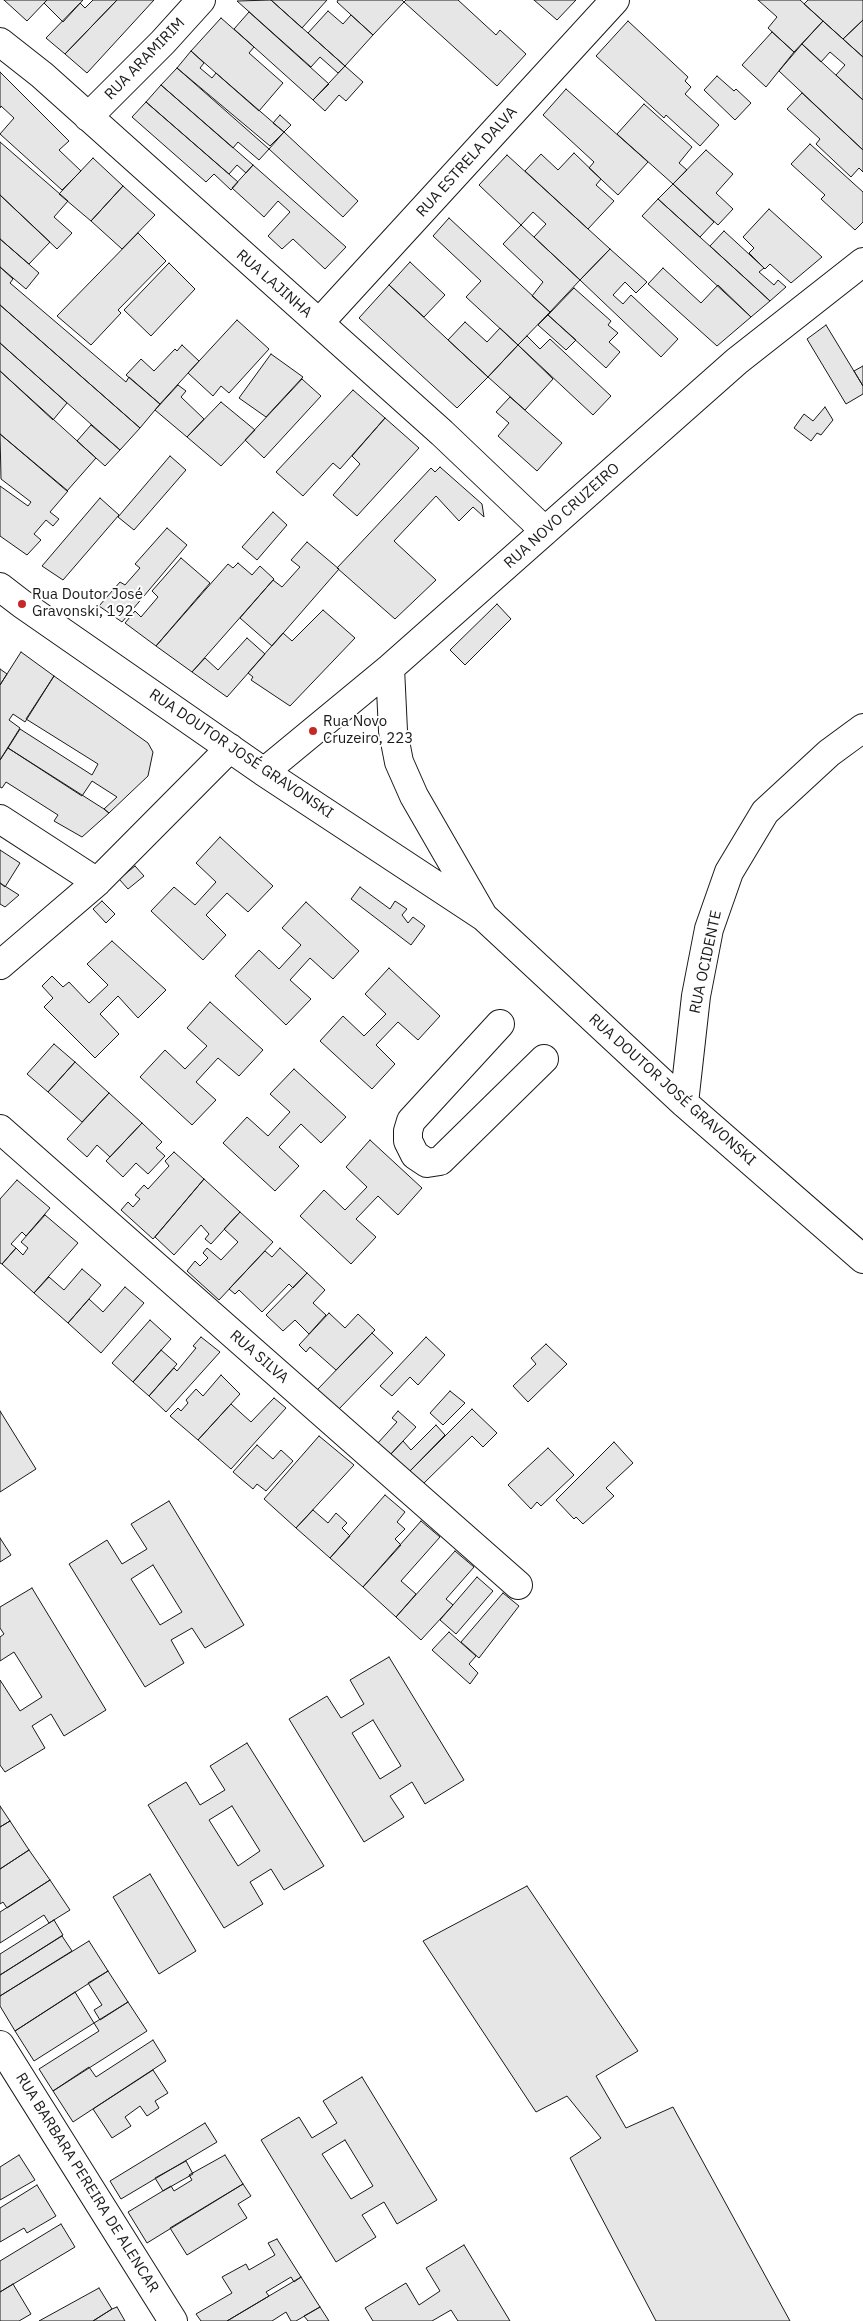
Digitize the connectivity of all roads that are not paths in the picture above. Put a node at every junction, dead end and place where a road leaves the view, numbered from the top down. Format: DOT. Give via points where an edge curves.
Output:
graph roads {
  1 [pos="201,0"];
  2 [pos="615,0"];
  3 [pos="0,42"];
  4 [pos="88,117"];
  5 [pos="863,262"];
  6 [pos="318,323"];
  7 [pos="545,531"];
  8 [pos="0,587"];
  9 [pos="390,668"];
  10 [pos="863,728"];
  11 [pos="230,748"];
  12 [pos="264,772"];
  13 [pos="0,820"];
  14 [pos="97,882"];
  15 [pos="484,917"];
  16 [pos="0,965"];
  17 [pos="500,1024"];
  18 [pos="544,1059"];
  19 [pos="684,1103"];
  20 [pos="0,1128"];
  21 [pos="863,1259"];
  22 [pos="518,1585"];
  23 [pos="0,2045"];
  24 [pos="173,2321"];
  1 -- 4 [label="street, RUA ARAMIRIM"];
  2 -- 6 [label="street, RUA ESTRELA DALVA"];
  3 -- 4 [label="street, RUA LAJINHA"];
  4 -- 6 [label="street, RUA LAJINHA"];
  5 -- 7 [label="street, RUA NOVO CRUZEIRO" via="736,361"];
  6 -- 7 [label="street, RUA LAJINHA" via="442,433"];
  7 -- 9 [label="street, RUA NOVO CRUZEIRO"];
  8 -- 11 [label="street, RUA DOUTOR JOSÉ GRAVONSKI"];
  9 -- 12 [label="street, RUA NOVO CRUZEIRO"];
  9 -- 15 [label="street, RUA DOUTOR JOSÉ GRAVONSKI" via="393,731 399,762 414,796"];
  10 -- 19 [label="street, RUA OCIDENTE" via="829,753 765,812 729,872 709,930 698,987"];
  11 -- 12 [label="street, RUA DOUTOR JOSÉ GRAVONSKI"];
  11 -- 14 [label="street"];
  12 -- 15 [label="street, RUA DOUTOR JOSÉ GRAVONSKI"];
  13 -- 14 [label="street"];
  14 -- 16 [label="street"];
  15 -- 19 [label="street, RUA DOUTOR JOSÉ GRAVONSKI"];
  17 -- 18 [label="street" via="411,1121 408,1141 415,1155 427,1163 440,1161"];
  19 -- 21 [label="street, RUA DOUTOR JOSÉ GRAVONSKI"];
  20 -- 22 [label="street, RUA SILVA"];
  23 -- 24 [label="street, RUA BARBARA PEREIRA DE ALENCAR"];
}
